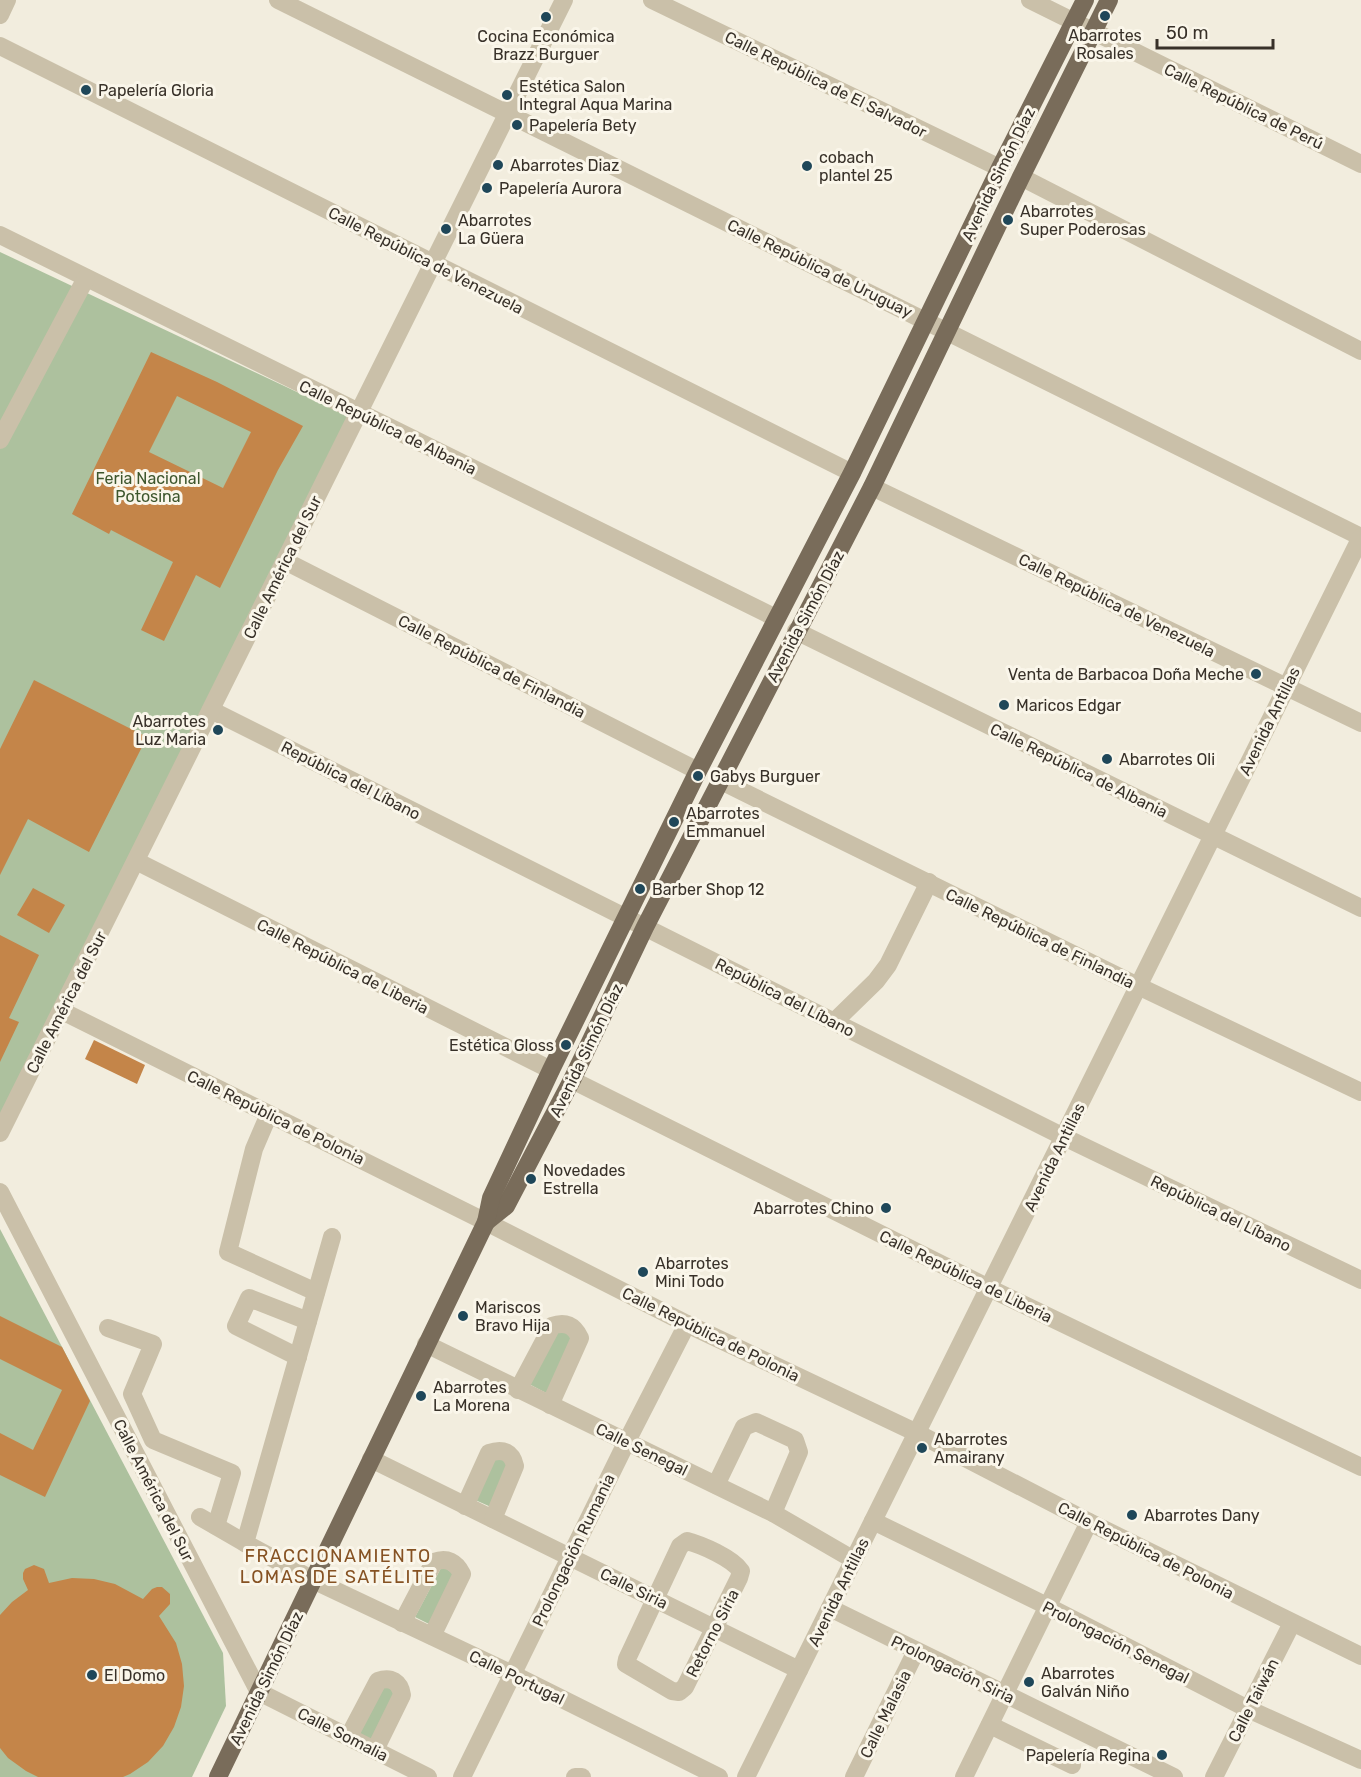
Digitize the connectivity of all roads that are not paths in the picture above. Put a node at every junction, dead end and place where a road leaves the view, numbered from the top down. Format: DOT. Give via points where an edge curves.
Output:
graph roads {
  1 [pos="8,0"];
  2 [pos="278,0"];
  3 [pos="564,0"];
  4 [pos="652,0"];
  5 [pos="1030,0"];
  6 [pos="1085,0"];
  7 [pos="1109,0"];
  8 [pos="0,15"];
  9 [pos="1074,22"];
  10 [pos="1093,31"];
  11 [pos="0,46"];
  12 [pos="508,113"];
  13 [pos="1361,164"];
  14 [pos="1000,168"];
  15 [pos="1021,177"];
  16 [pos="0,235"];
  17 [pos="433,264"];
  18 [pos="86,278"];
  19 [pos="927,320"];
  20 [pos="948,331"];
  21 [pos="1361,351"];
  22 [pos="359,412"];
  23 [pos="0,440"];
  24 [pos="852,473"];
  25 [pos="872,487"];
  26 [pos="1361,537"];
  27 [pos="285,561"];
  28 [pos="776,618"];
  29 [pos="796,631"];
  30 [pos="1287,686"];
  31 [pos="211,710"];
  32 [pos="1361,723"];
  33 [pos="698,771"];
  34 [pos="721,781"];
  35 [pos="1213,835"];
  36 [pos="136,861"];
  37 [pos="928,882"];
  38 [pos="1361,908"];
  39 [pos="627,918"];
  40 [pos="645,927"];
  41 [pos="1138,986"];
  42 [pos="62,1011"];
  43 [pos="834,1022"];
  44 [pos="551,1070"];
  45 [pos="572,1080"];
  46 [pos="1361,1092"];
  47 [pos="269,1113"];
  48 [pos="0,1133"];
  49 [pos="1064,1137"];
  50 [pos="0,1192"];
  51 [pos="486,1222"];
  52 [pos="332,1237"];
  53 [pos="1361,1280"];
  54 [pos="989,1288"];
  55 [pos="316,1292"];
  56 [pos="308,1321"];
  57 [pos="687,1324"];
  58 [pos="108,1328"];
  59 [pos="426,1344"];
  60 [pos="298,1357"];
  61 [pos="518,1390"];
  62 [pos="550,1405"];
  63 [pos="917,1433"];
  64 [pos="626,1443"];
  65 [pos="371,1459"];
  66 [pos="1361,1467"];
  67 [pos="716,1485"];
  68 [pos="465,1506"];
  69 [pos="773,1513"];
  70 [pos="493,1519"];
  71 [pos="873,1521"];
  72 [pos="1089,1522"];
  73 [pos="245,1543"];
  74 [pos="571,1556"];
  75 [pos="854,1560"];
  76 [pos="313,1580"];
  77 [pos="656,1599"];
  78 [pos="1047,1606"];
  79 [pos="830,1608"];
  80 [pos="402,1623"];
  81 [pos="1292,1623"];
  82 [pos="715,1627"];
  83 [pos="432,1636"];
  84 [pos="916,1650"];
  85 [pos="1361,1656"];
  86 [pos="799,1670"];
  87 [pos="512,1674"];
  88 [pos="259,1692"];
  89 [pos="1005,1694"];
  90 [pos="1248,1709"];
  91 [pos="990,1725"];
  92 [pos="350,1736"];
  93 [pos="375,1750"];
  94 [pos="1361,1760"];
  95 [pos="1072,1765"];
  96 [pos="218,1777"];
  97 [pos="428,1777"];
  98 [pos="462,1777"];
  99 [pos="575,1777"];
  100 [pos="582,1777"];
  101 [pos="719,1777"];
  102 [pos="746,1777"];
  103 [pos="854,1777"];
  104 [pos="964,1777"];
  105 [pos="1174,1777"];
  106 [pos="1214,1777"];
  1 -- 8 [label="street"];
  2 -- 12 [label="street, Calle República de Uruguay"];
  3 -- 12 [label="street, Calle América del Sur"];
  4 -- 14 [label="street, Calle República de El Salvador"];
  5 -- 9 [label="street, Calle República de Perú"];
  6 -- 9 [label="main road, Avenida Simón Díaz"];
  7 -- 10 [label="main road, Avenida Simón Díaz"];
  9 -- 10 [label="street, Calle República de Perú"];
  9 -- 14 [label="main road, Avenida Simón Díaz"];
  10 -- 13 [label="street, Calle República de Perú"];
  10 -- 15 [label="main road, Avenida Simón Díaz"];
  11 -- 17 [label="street, Calle República de Venezuela"];
  12 -- 17 [label="street, Calle América del Sur"];
  12 -- 19 [label="street, Calle República de Uruguay"];
  14 -- 19 [label="main road, Avenida Simón Díaz"];
  15 -- 20 [label="main road, Avenida Simón Díaz"];
  15 -- 21 [label="street"];
  16 -- 18 [label="street, Calle República de Albania"];
  17 -- 22 [label="street, Calle América del Sur"];
  17 -- 24 [label="street, Calle República de Venezuela"];
  18 -- 22 [label="street, Calle República de Albania"];
  18 -- 23 [label="street"];
  19 -- 20 [label="street, Calle República de Uruguay"];
  19 -- 24 [label="main road, Avenida Simón Díaz"];
  20 -- 25 [label="main road, Avenida Simón Díaz"];
  20 -- 26 [label="street, Calle República de Uruguay"];
  22 -- 27 [label="street, Calle América del Sur"];
  22 -- 28 [label="street, Calle República de Albania"];
  24 -- 28 [label="main road, Avenida Simón Díaz"];
  25 -- 29 [label="main road, Avenida Simón Díaz"];
  25 -- 30 [label="street, Calle República de Venezuela"];
  26 -- 30 [label="street, Avenida Antillas"];
  27 -- 31 [label="street, Calle América del Sur"];
  27 -- 33 [label="street, Calle República de Finlandia"];
  28 -- 33 [label="main road, Avenida Simón Díaz"];
  29 -- 34 [label="main road, Avenida Simón Díaz"];
  29 -- 35 [label="street, Calle República de Albania"];
  30 -- 32 [label="street, Calle República de Venezuela"];
  30 -- 35 [label="street, Avenida Antillas"];
  31 -- 36 [label="street, Calle América del Sur"];
  31 -- 39 [label="street, República del Líbano"];
  33 -- 39 [label="main road, Avenida Simón Díaz"];
  34 -- 37 [label="street, Calle República de Finlandia"];
  34 -- 40 [label="main road, Avenida Simón Díaz"];
  35 -- 38 [label="street, Calle República de Albania"];
  35 -- 41 [label="street, Avenida Antillas"];
  36 -- 42 [label="street, Calle América del Sur"];
  36 -- 44 [label="street, Calle República de Liberia"];
  37 -- 41 [label="street, Calle República de Finlandia"];
  37 -- 43 [label="street" via="888,965"];
  39 -- 40 [label="street, República del Líbano"];
  39 -- 44 [label="main road, Avenida Simón Díaz"];
  40 -- 43 [label="street, República del Líbano"];
  40 -- 45 [label="main road, Avenida Simón Díaz"];
  41 -- 46 [label="street, Calle República de Finlandia"];
  41 -- 49 [label="street, Avenida Antillas"];
  42 -- 47 [label="street, Calle República de Polonia"];
  42 -- 48 [label="street, Calle América del Sur"];
  43 -- 49 [label="street, República del Líbano"];
  44 -- 51 [label="main road, Avenida Simón Díaz" via="491,1198"];
  45 -- 51 [label="main road, Avenida Simón Díaz" via="506,1206"];
  45 -- 54 [label="street, Calle República de Liberia"];
  47 -- 51 [label="street, Calle República de Polonia"];
  47 -- 55 [label="street" via="254,1149 228,1252"];
  49 -- 53 [label="street, República del Líbano"];
  49 -- 54 [label="street, Avenida Antillas"];
  50 -- 88 [label="street, Calle América del Sur"];
  51 -- 57 [label="street, Calle República de Polonia"];
  51 -- 59 [label="main road, Avenida Simón Díaz"];
  52 -- 55 [label="street"];
  54 -- 63 [label="street, Avenida Antillas"];
  54 -- 66 [label="street, Calle República de Liberia"];
  55 -- 56 [label="street"];
  56 -- 60 [label="street"];
  56 -- 60 [label="street" via="249,1298 236,1326"];
  57 -- 63 [label="street, Calle República de Polonia"];
  57 -- 64 [label="street, Prolongación Rumania"];
  58 -- 73 [label="street, Calle Portugal" via="153,1344 132,1394 153,1440 232,1473 208,1522"];
  59 -- 61 [label="street, Calle Senegal"];
  59 -- 65 [label="main road, Avenida Simón Díaz"];
  60 -- 73 [label="street"];
  61 -- 62 [label="street, Calle Senegal"];
  61 -- 62 [label="street" via="552,1326 569,1325 579,1338"];
  62 -- 64 [label="street, Calle Senegal"];
  63 -- 71 [label="street, Avenida Antillas"];
  63 -- 72 [label="street, Calle República de Polonia"];
  64 -- 67 [label="street, Calle Senegal"];
  64 -- 74 [label="street, Prolongación Rumania"];
  65 -- 68 [label="street, Calle Siria"];
  65 -- 76 [label="main road, Avenida Simón Díaz"];
  67 -- 69 [label="street, Calle Senegal"];
  67 -- 69 [label="street" via="749,1423 756,1422 795,1440 799,1452"];
  68 -- 70 [label="street, Calle Siria"];
  68 -- 70 [label="street" via="489,1453 506,1451 514,1458 515,1466"];
  69 -- 75 [label="street, Calle Senegal"];
  70 -- 74 [label="street, Calle Siria"];
  71 -- 75 [label="street, Avenida Antillas"];
  71 -- 78 [label="street, Prolongación Senegal"];
  72 -- 78 [label="street"];
  72 -- 81 [label="street, Calle República de Polonia"];
  73 -- 76 [label="street, Calle Portugal"];
  74 -- 77 [label="street, Calle Siria"];
  74 -- 87 [label="street, Prolongación Rumania"];
  75 -- 79 [label="street, Avenida Antillas"];
  76 -- 80 [label="street, Calle Portugal"];
  76 -- 88 [label="main road, Avenida Simón Díaz"];
  77 -- 82 [label="street, Calle Siria"];
  77 -- 82 [label="street, Retorno Siria" via="680,1546 687,1541 696,1543 736,1564 741,1571"];
  77 -- 82 [label="street, Retorno Siria" via="626,1664 672,1691 679,1692 685,1687"];
  78 -- 89 [label="street"];
  78 -- 90 [label="street, Prolongación Senegal"];
  79 -- 84 [label="street, Prolongación Siria"];
  79 -- 86 [label="street, Avenida Antillas"];
  80 -- 83 [label="street, Calle Portugal"];
  80 -- 83 [label="street" via="434,1562 442,1558 450,1561 462,1574"];
  81 -- 85 [label="street, Calle República de Polonia"];
  81 -- 90 [label="street, Calle Taiwán"];
  82 -- 86 [label="street, Calle Siria"];
  83 -- 87 [label="street, Calle Portugal"];
  84 -- 89 [label="street, Prolongación Siria"];
  84 -- 103 [label="street, Calle Malasia"];
  86 -- 102 [label="street, Avenida Antillas"];
  87 -- 98 [label="street, Prolongación Rumania"];
  87 -- 101 [label="street, Calle Portugal"];
  88 -- 92 [label="street, Calle Somalia"];
  88 -- 96 [label="main road, Avenida Simón Díaz"];
  89 -- 91 [label="street"];
  89 -- 105 [label="street, Prolongación Siria"];
  90 -- 94 [label="street, Prolongación Senegal"];
  90 -- 106 [label="street, Calle Taiwán"];
  91 -- 95 [label="street"];
  91 -- 104 [label="street"];
  92 -- 93 [label="street, Calle Somalia"];
  92 -- 93 [label="street" via="378,1681 393,1680 401,1687 402,1695"];
  93 -- 97 [label="street, Calle Somalia"];
  99 -- 100 [label="street"];
}
